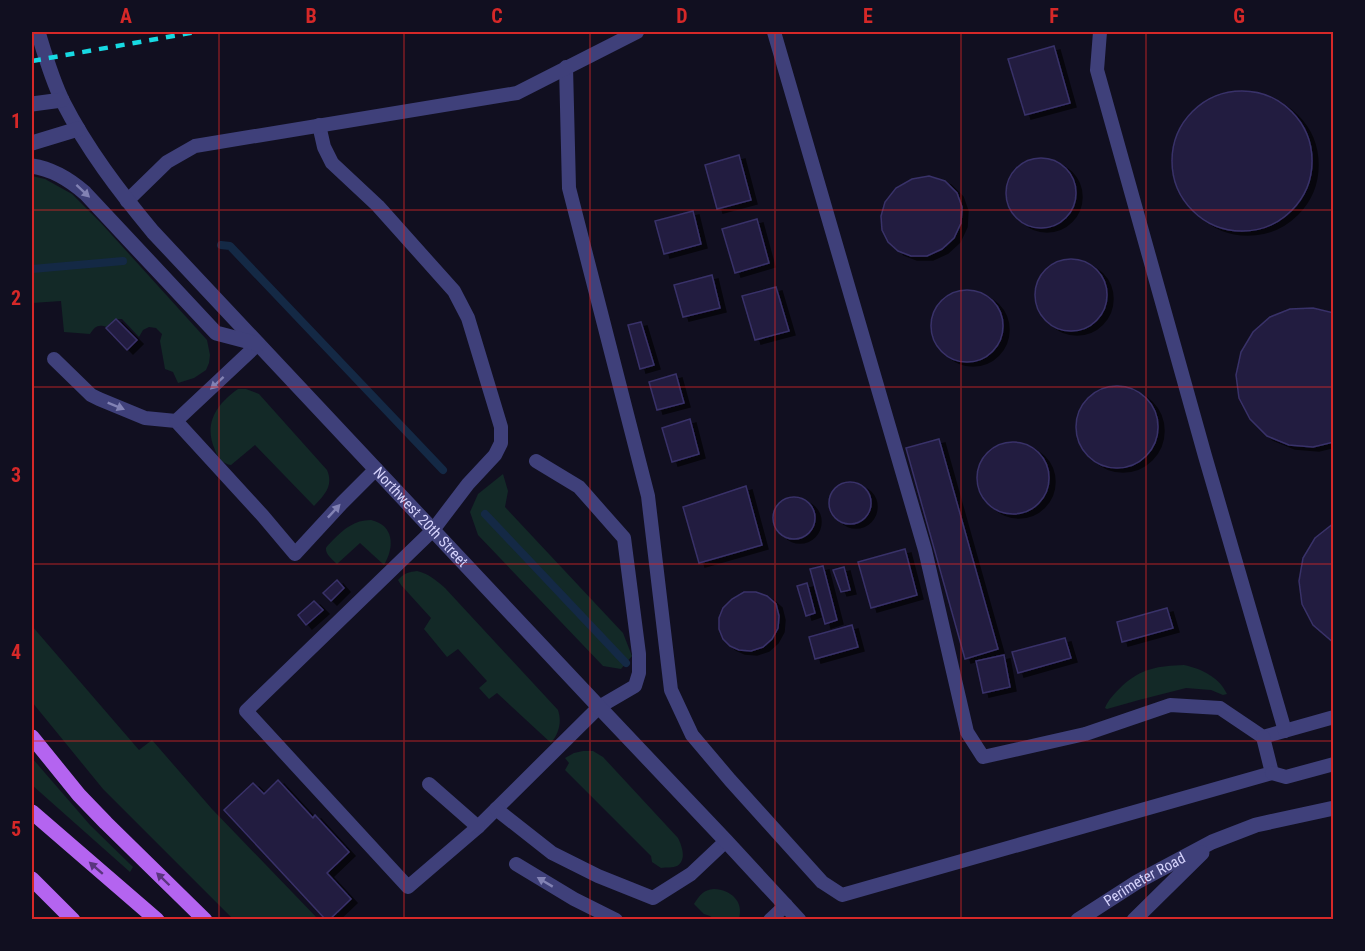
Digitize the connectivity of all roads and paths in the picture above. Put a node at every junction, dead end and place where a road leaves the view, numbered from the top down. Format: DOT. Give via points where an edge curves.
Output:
graph roads {
  1 [pos="38,32"];
  2 [pos="637,32"];
  3 [pos="774,32"];
  4 [pos="1100,32"];
  5 [pos="567,67"];
  6 [pos="62,100"];
  7 [pos="32,104"];
  8 [pos="319,125"];
  9 [pos="78,129"];
  10 [pos="32,143"];
  11 [pos="32,166"];
  12 [pos="127,201"];
  13 [pos="258,344"];
  14 [pos="54,359"];
  15 [pos="176,421"];
  16 [pos="536,461"];
  17 [pos="376,469"];
  18 [pos="433,530"];
  19 [pos="599,707"];
  20 [pos="1334,717"];
  21 [pos="1285,731"];
  22 [pos="32,737"];
  23 [pos="1263,737"];
  24 [pos="1334,764"];
  25 [pos="1272,773"];
  26 [pos="429,784"];
  27 [pos="1334,808"];
  28 [pos="496,809"];
  29 [pos="32,812"];
  30 [pos="478,827"];
  31 [pos="726,841"];
  32 [pos="1212,843"];
  33 [pos="516,864"];
  34 [pos="32,879"];
  35 [pos="786,905"];
  36 [pos="74,920"];
  37 [pos="157,920"];
  38 [pos="205,920"];
  39 [pos="616,920"];
  40 [pos="770,920"];
  41 [pos="799,920"];
  42 [pos="1077,920"];
  43 [pos="1134,920"];
  1 -- 6 [label="street, Northwest 20th Street"];
  2 -- 5 [label="lane"];
  3 -- 23 [label="lane" via="925,550 968,732 983,757 1085,734 1170,705 1221,708"];
  4 -- 21 [label="lane" via="1097,70"];
  5 -- 8 [label="lane" via="517,93"];
  5 -- 25 [label="lane" via="569,188 648,496 671,690 692,735 822,882 842,895"];
  6 -- 7 [label="street"];
  6 -- 9 [label="street, Northwest 20th Street"];
  8 -- 12 [label="lane" via="195,146 167,162"];
  8 -- 18 [label="lane" via="332,163 378,206 454,291 468,318 501,427 501,443 495,455"];
  9 -- 10 [label="street"];
  9 -- 12 [label="street, Northwest 20th Street"];
  11 -- 13 [label="street, one-way" via="73,182 216,333"];
  12 -- 13 [label="street, Northwest 20th Street"];
  13 -- 15 [label="lane, one-way"];
  13 -- 17 [label="street, Northwest 20th Street"];
  14 -- 15 [label="lane, one-way" via="99,399 146,418"];
  15 -- 17 [label="lane, one-way" via="295,554"];
  16 -- 19 [label="lane" via="579,487 624,538 639,673 635,686"];
  17 -- 18 [label="street, Northwest 20th Street"];
  18 -- 19 [label="street, Northwest 20th Street"];
  18 -- 30 [label="lane" via="246,711 408,887"];
  19 -- 28 [label="lane"];
  19 -- 31 [label="street, Northwest 20th Street"];
  20 -- 21 [label="lane"];
  21 -- 23 [label="lane"];
  38 -- 22 [label="main road, one-way" via="79,795"];
  23 -- 25 [label="lane"];
  24 -- 25 [label="lane" via="1286,777"];
  26 -- 30 [label="lane"];
  27 -- 32 [label="street, Perimeter Road" via="1256,825"];
  28 -- 30 [label="lane"];
  28 -- 31 [label="lane" via="552,853 653,898 692,874"];
  37 -- 29 [label="main road, one-way"];
  31 -- 35 [label="street, Northwest 20th Street"];
  32 -- 42 [label="street, Perimeter Road" via="1137,882"];
  32 -- 43 [label="street, Perimeter Road"];
  39 -- 33 [label="lane, one-way"];
  34 -- 36 [label="main road"];
  35 -- 40 [label="lane"];
  35 -- 41 [label="street, Northwest 20th Street"];
}
